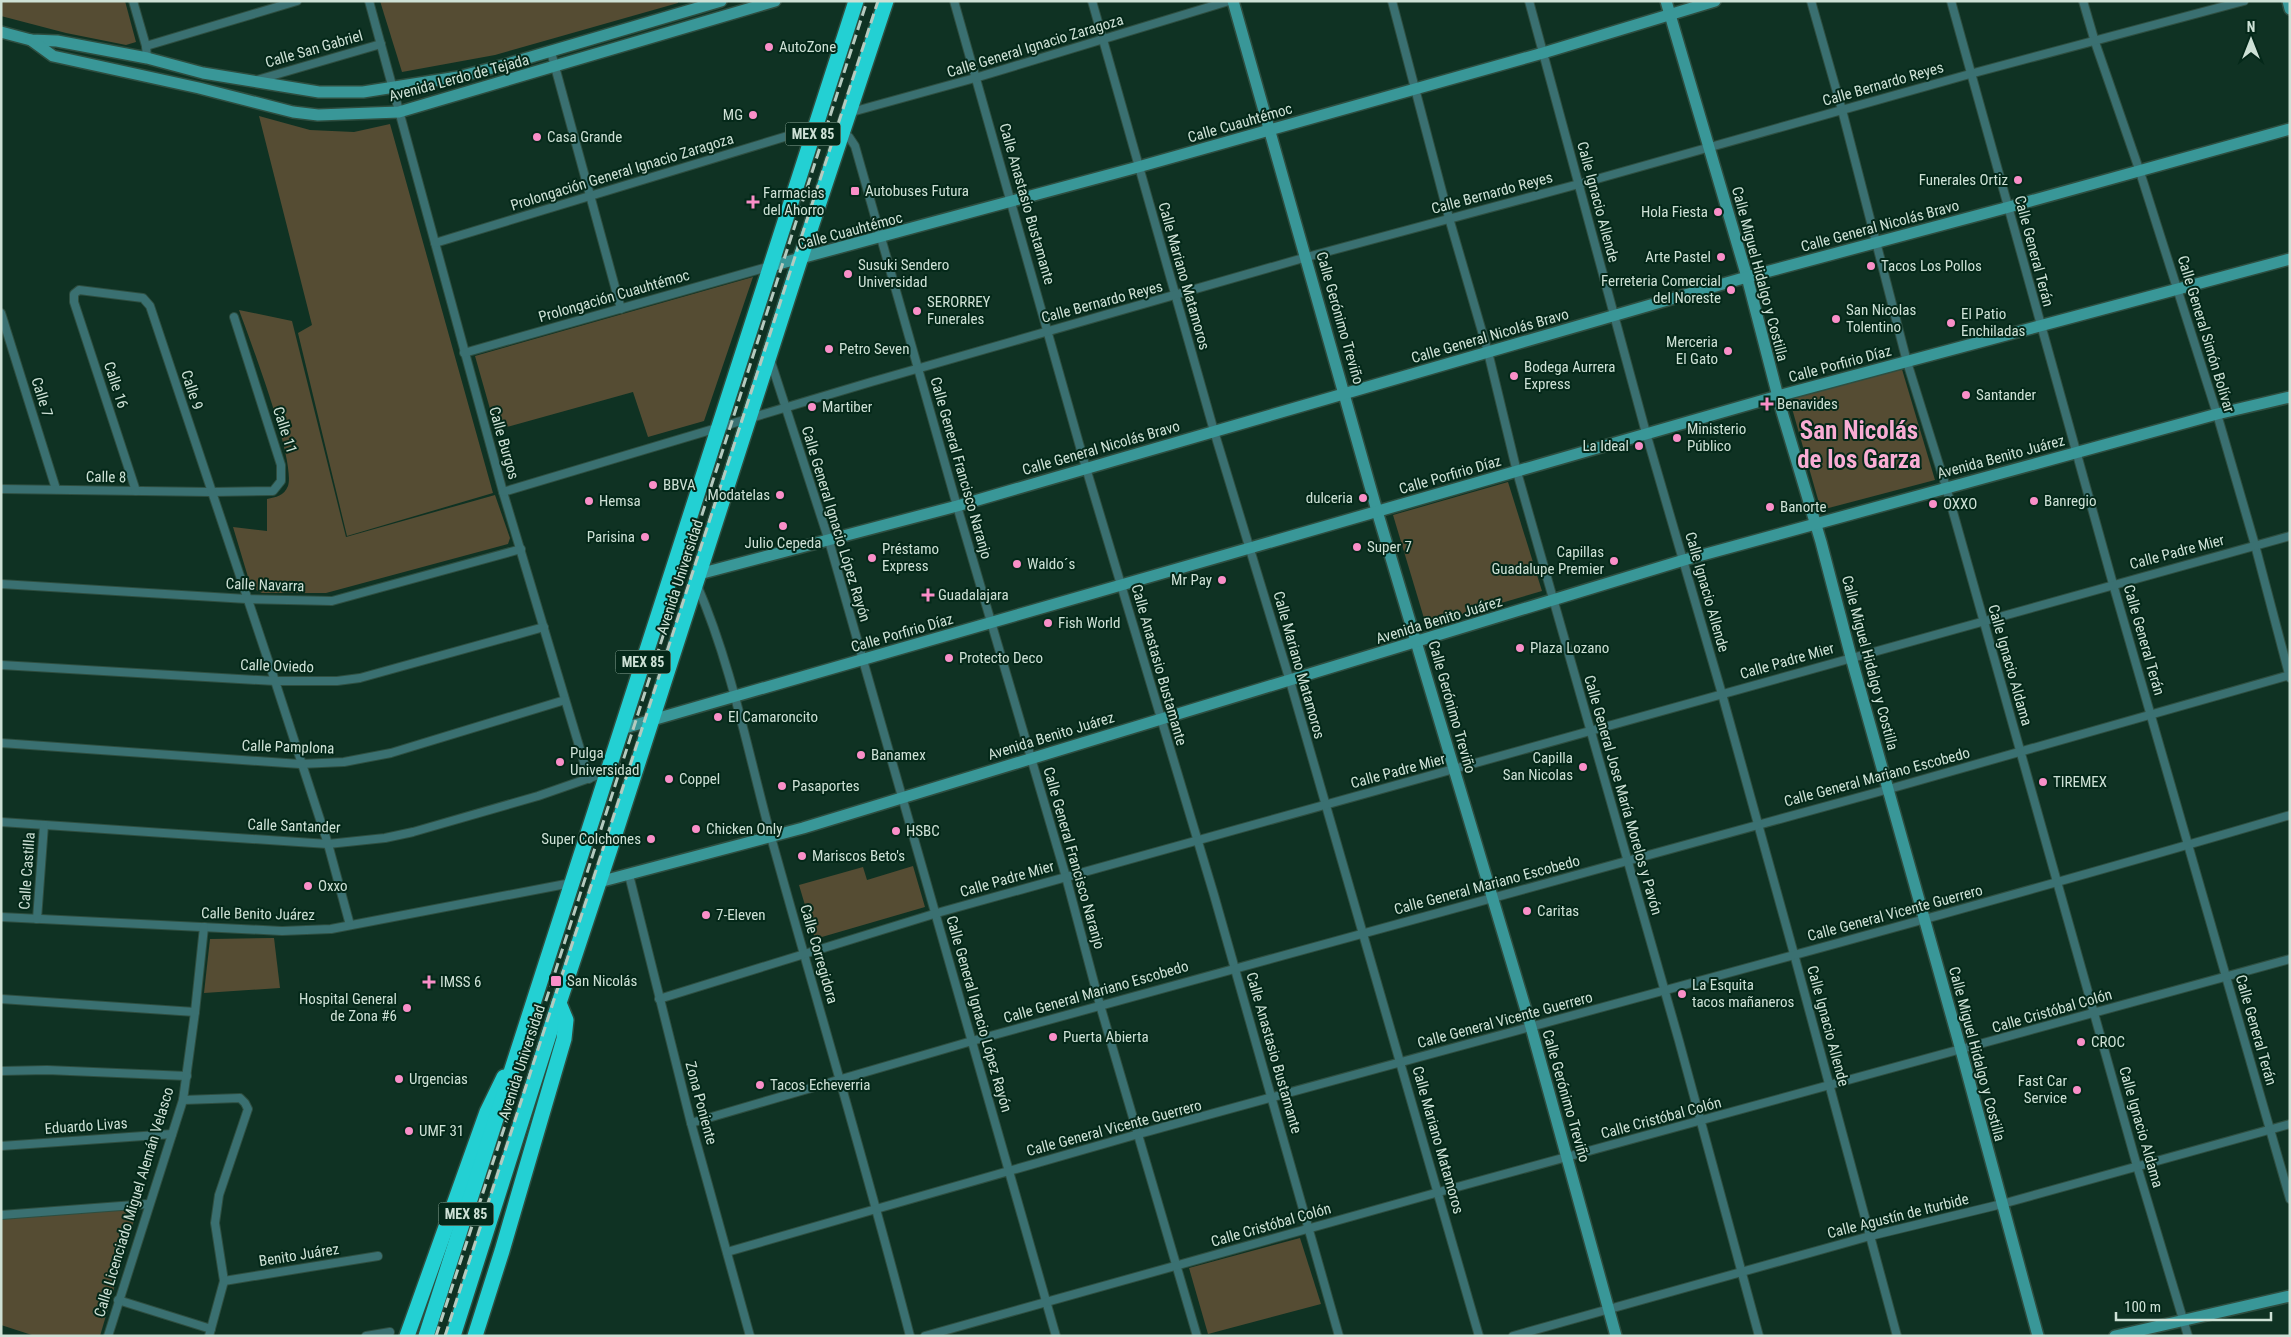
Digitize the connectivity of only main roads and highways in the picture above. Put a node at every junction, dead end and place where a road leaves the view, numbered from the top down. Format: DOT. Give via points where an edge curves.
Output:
graph roads {
  1 [pos="856,1"];
  2 [pos="886,1"];
  3 [pos="559,1003"];
  4 [pos="516,1059"];
  5 [pos="407,1336"];
  6 [pos="426,1336"];
  7 [pos="453,1336"];
  8 [pos="475,1336"];
  1 -- 4 [label="highway, Avenida Universidad / MEX 85"];
  2 -- 3 [label="highway, Avenida Universidad / MEX 85"];
  3 -- 7 [label="highway, Avenida Universidad / MEX 85"];
  3 -- 8 [label="highway" via="566,1020 564,1039"];
  4 -- 5 [label="highway" via="487,1112"];
  4 -- 6 [label="highway, Avenida Universidad / MEX 85"];
}
